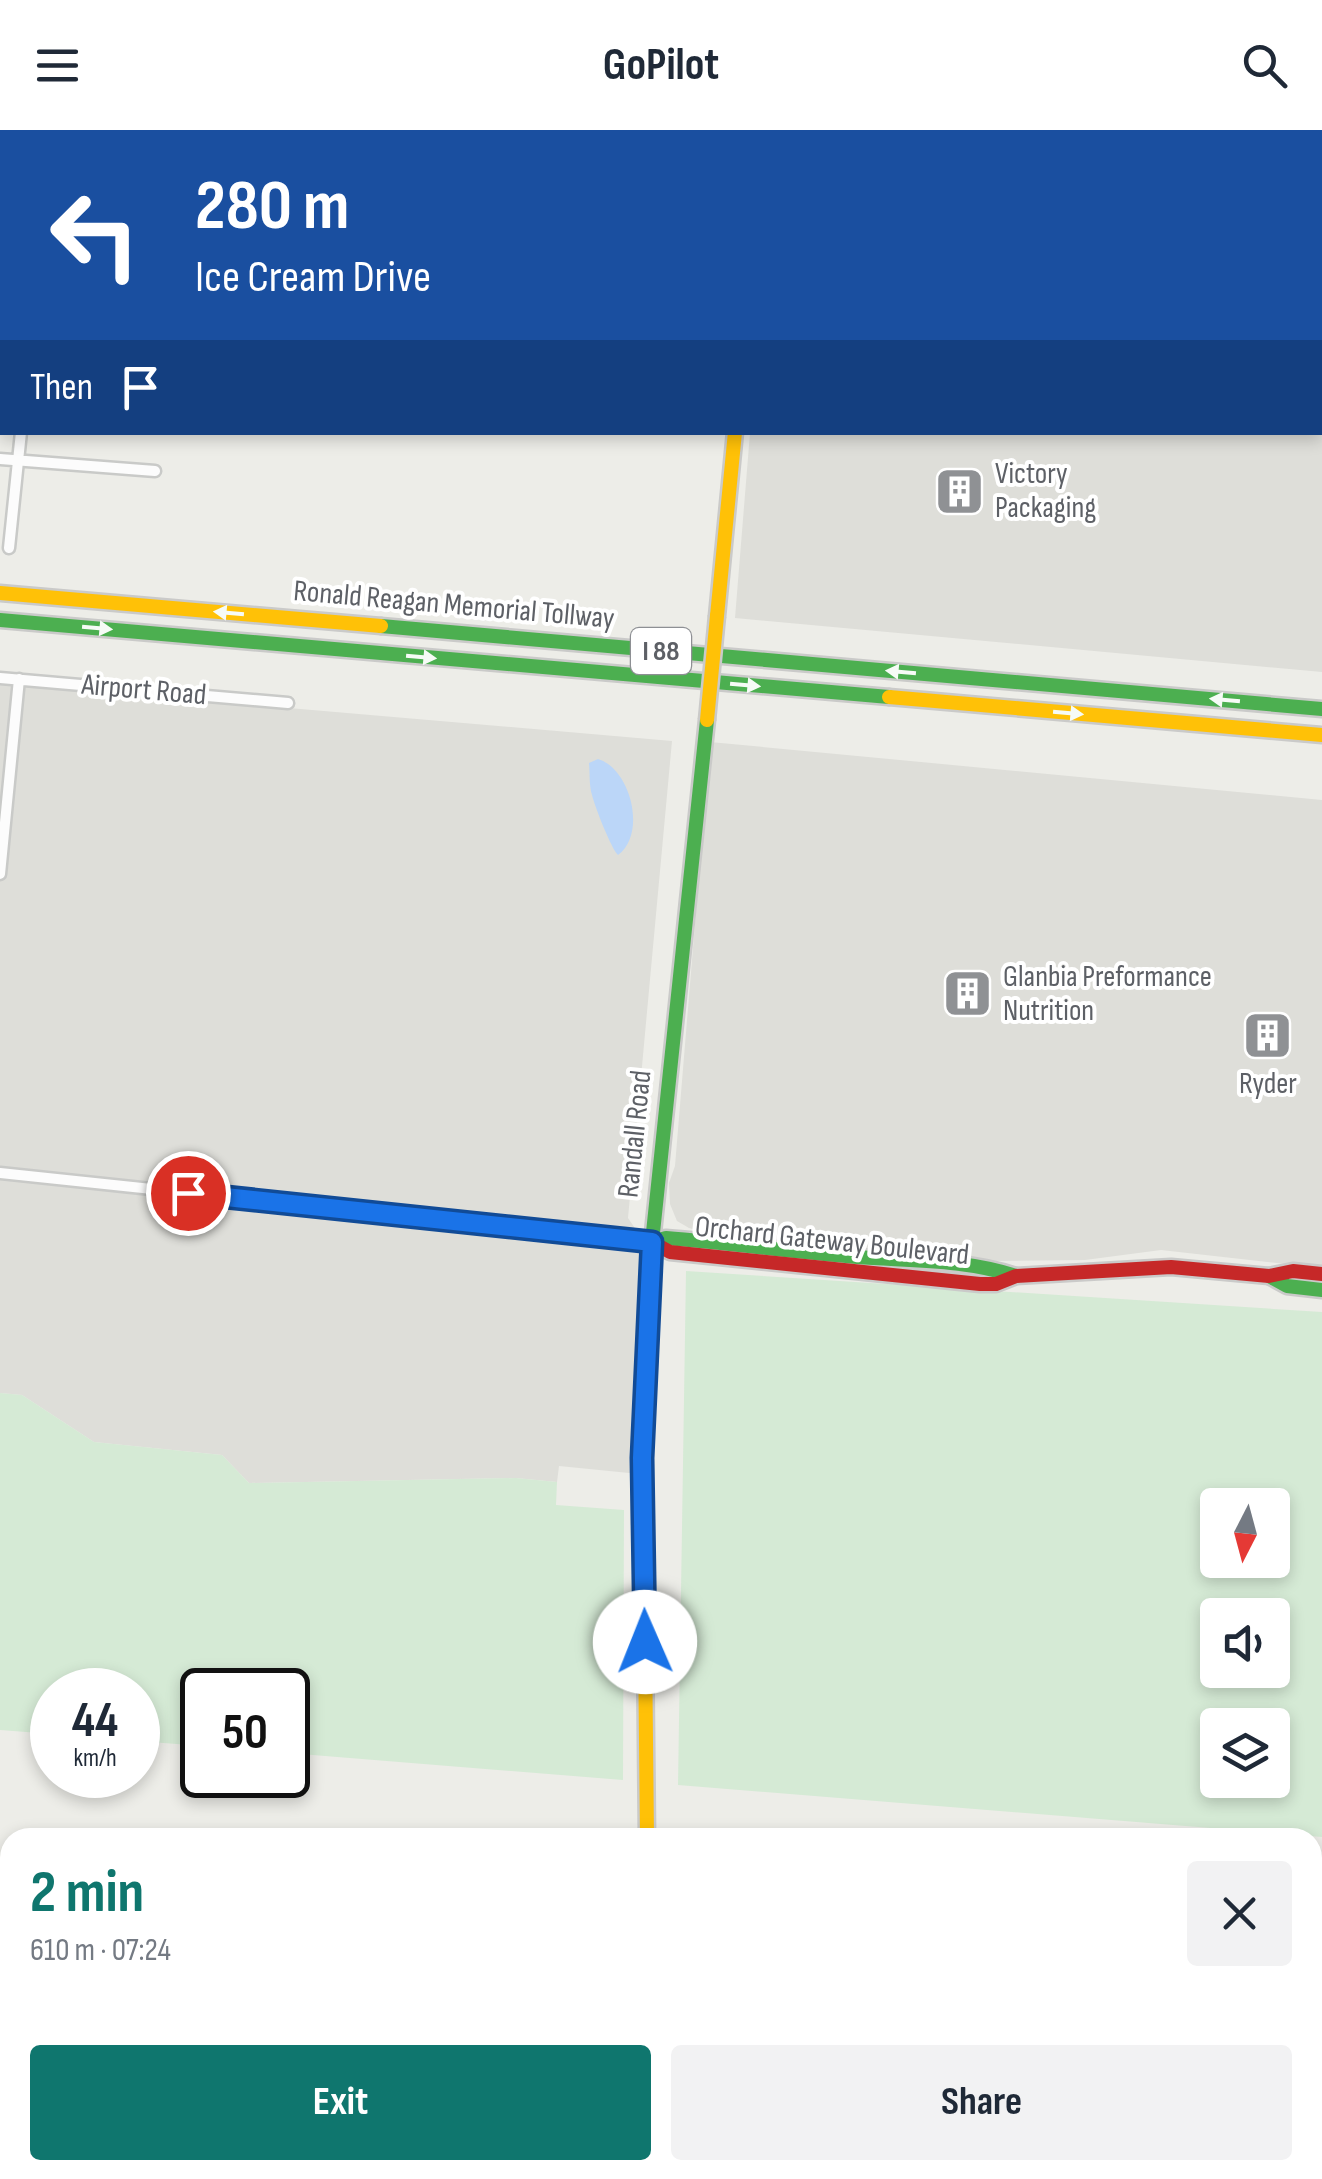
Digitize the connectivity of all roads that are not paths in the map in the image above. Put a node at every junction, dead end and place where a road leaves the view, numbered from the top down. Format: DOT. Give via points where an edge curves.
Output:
graph roads {
  1 [pos="21,435"];
  2 [pos="735,435"];
  3 [pos="0,459"];
  4 [pos="18,461"];
  5 [pos="155,471"];
  6 [pos="9,548"];
  7 [pos="0,593"];
  8 [pos="0,620"];
  9 [pos="0,678"];
  10 [pos="19,679"];
  11 [pos="288,703"];
  12 [pos="1322,708"];
  13 [pos="1322,736"];
  14 [pos="0,874"];
  15 [pos="0,1173"];
  16 [pos="652,1242"];
  17 [pos="1322,1274"];
  18 [pos="1269,1276"];
  19 [pos="1322,1290"];
  20 [pos="646,1828"];
  1 -- 4 [label="street"];
  2 -- 16 [label="main road, Randall Road, bridge"];
  3 -- 4 [label="street"];
  4 -- 5 [label="street"];
  4 -- 6 [label="street"];
  12 -- 7 [label="main road, Ronald Reagan Memorial Tollway / I 88, one-way"];
  8 -- 13 [label="main road, Ronald Reagan Memorial Tollway / I 88, one-way"];
  9 -- 10 [label="street, Airport Road"];
  10 -- 11 [label="street, Airport Road"];
  10 -- 14 [label="street"];
  15 -- 16 [label="street"];
  16 -- 18 [label="main road, Orchard Gateway Boulevard" via="946,1262 1016,1276 1171,1266"];
  16 -- 20 [label="main road, Randall Road" via="642,1458"];
  17 -- 18 [label="main road, Orchard Gateway Boulevard"];
  18 -- 19 [label="main road, Orchard Gateway Boulevard" via="1287,1286"];
}
